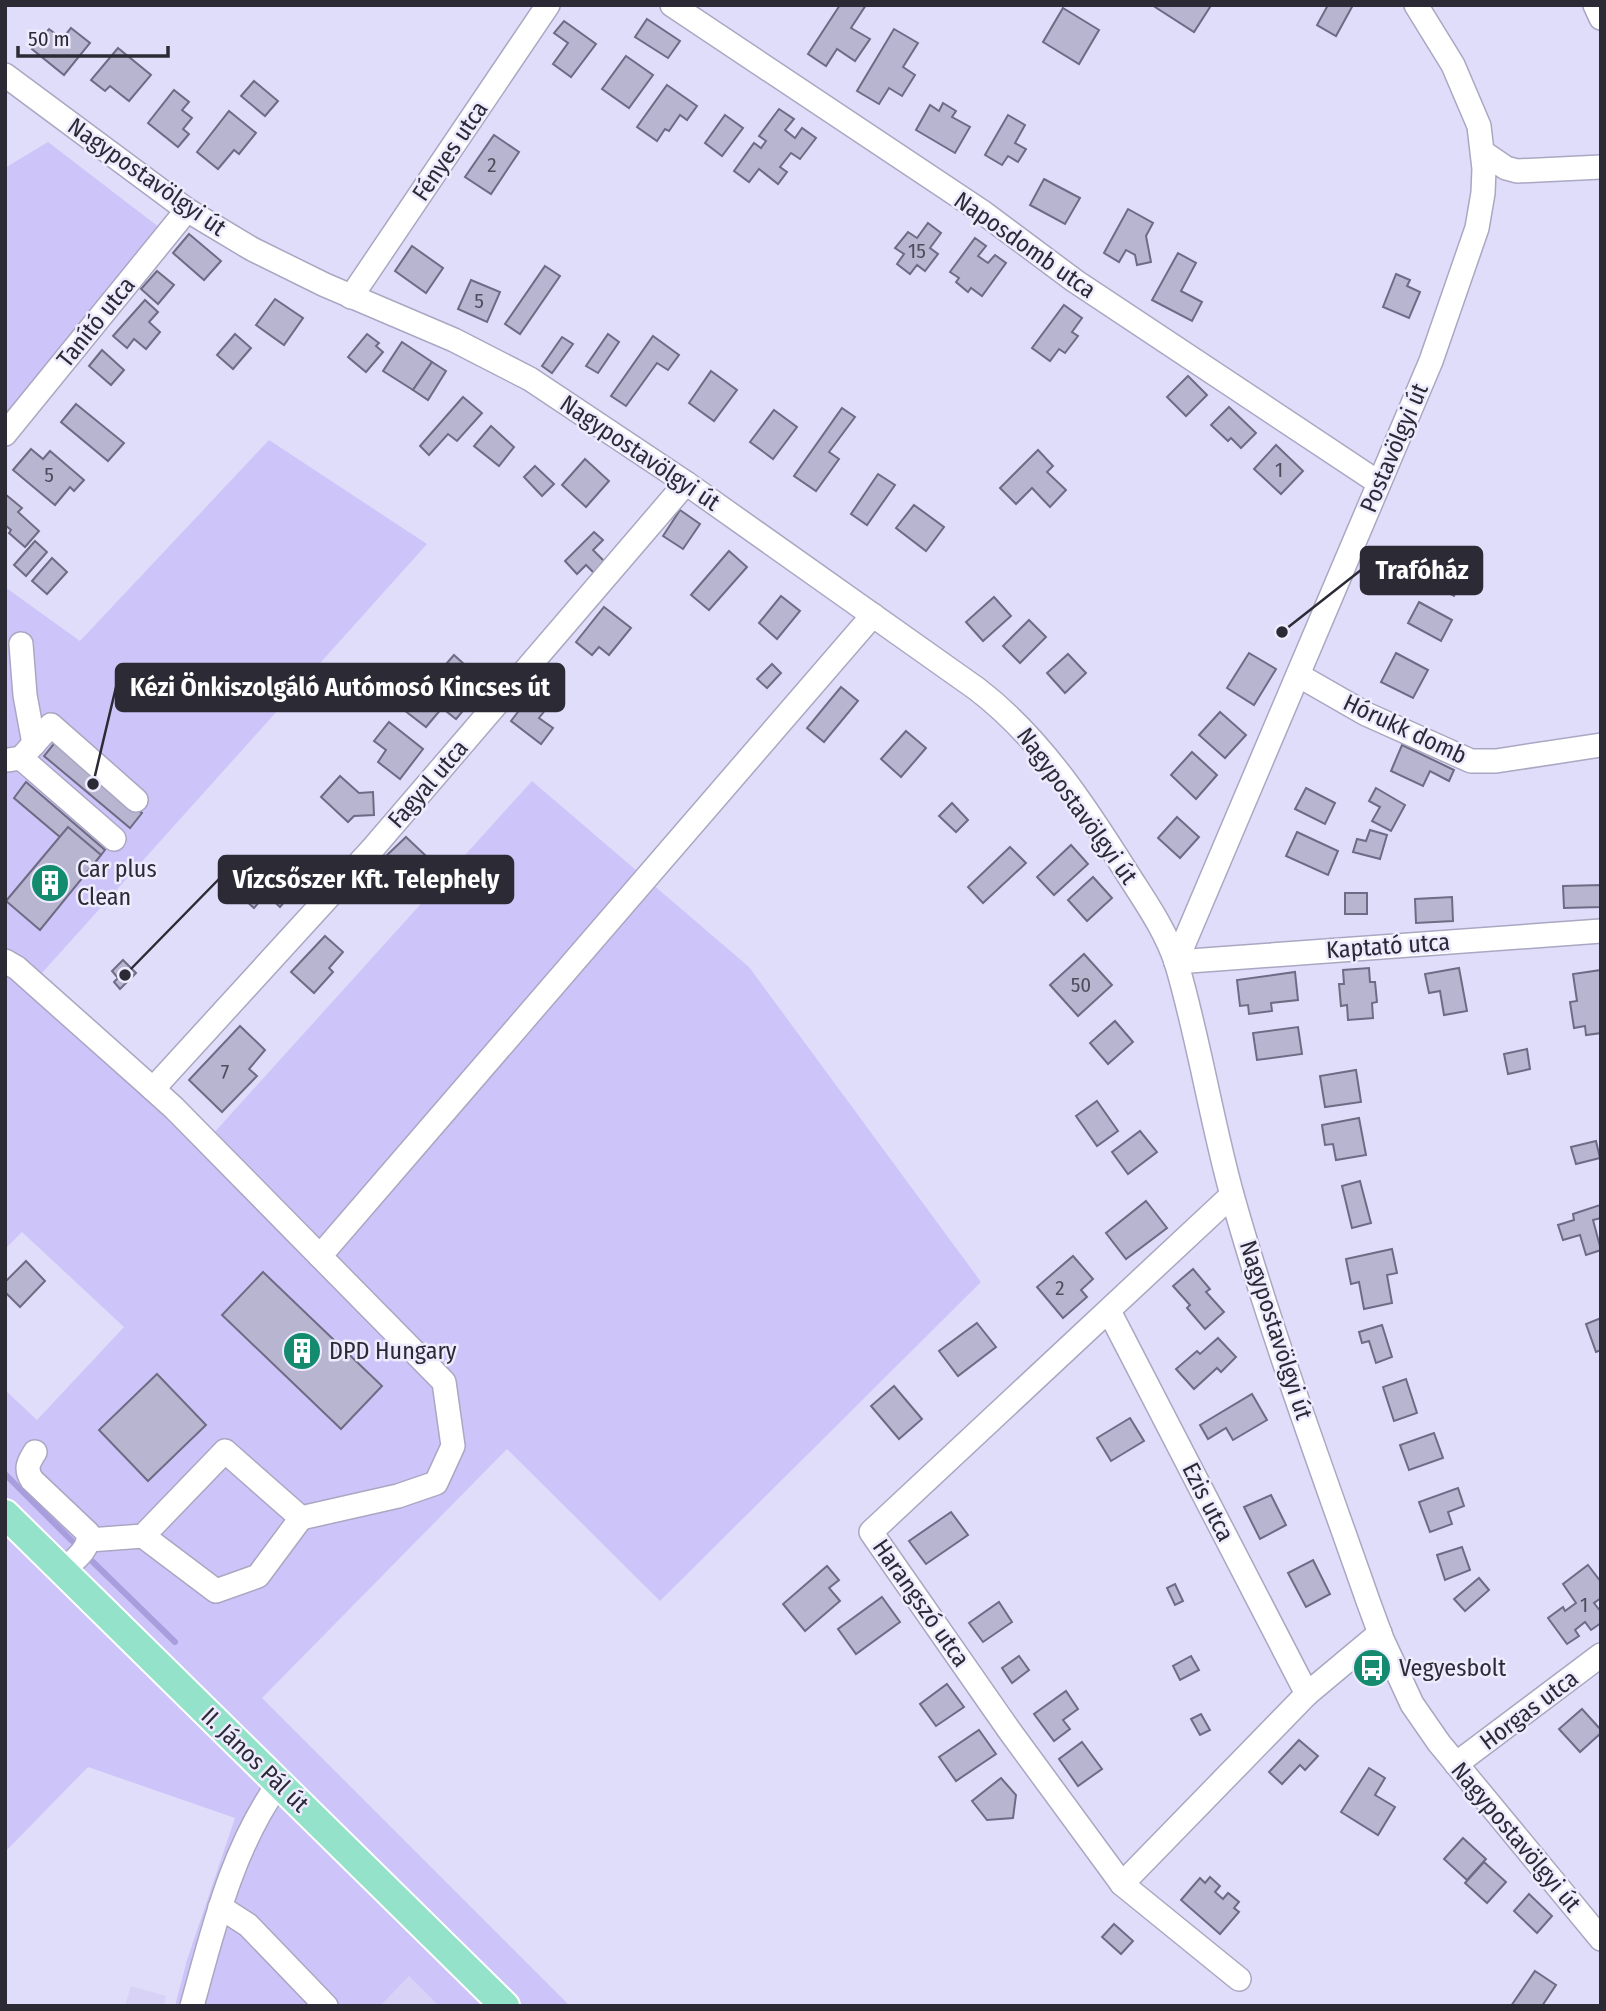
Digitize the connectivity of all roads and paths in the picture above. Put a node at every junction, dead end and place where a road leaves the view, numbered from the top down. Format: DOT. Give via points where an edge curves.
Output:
graph roads {
  1 [pos="548,5"];
  2 [pos="672,5"];
  3 [pos="1416,5"];
  4 [pos="1595,5"];
  5 [pos="1601,18"];
  6 [pos="5,75"];
  7 [pos="1484,153"];
  8 [pos="1601,167"];
  9 [pos="1517,171"];
  10 [pos="1483,193"];
  11 [pos="187,209"];
  12 [pos="351,297"];
  13 [pos="5,435"];
  14 [pos="685,483"];
  15 [pos="1378,483"];
  16 [pos="873,615"];
  17 [pos="20,644"];
  18 [pos="1298,675"];
  19 [pos="1601,745"];
  20 [pos="20,754"];
  21 [pos="136,800"];
  22 [pos="114,839"];
  23 [pos="1601,931"];
  24 [pos="5,961"];
  25 [pos="1176,962"];
  26 [pos="153,1089"];
  27 [pos="1232,1195"];
  28 [pos="320,1256"];
  29 [pos="1110,1311"];
  30 [pos="35,1452"];
  31 [pos="5,1514"];
  32 [pos="301,1518"];
  33 [pos="143,1536"];
  34 [pos="89,1540"];
  35 [pos="62,1571"];
  36 [pos="1380,1633"];
  37 [pos="1598,1660"];
  38 [pos="1307,1694"];
  39 [pos="1456,1764"];
  40 [pos="279,1783"];
  41 [pos="1122,1884"];
  42 [pos="220,1907"];
  43 [pos="1601,1939"];
  44 [pos="1240,1979"];
  45 [pos="192,2006"];
  46 [pos="326,2006"];
  47 [pos="505,2006"];
  1 -- 12 [label="street, Fényes utca"];
  2 -- 15 [label="street, Naposdomb utca"];
  3 -- 7 [label="street, Postavölgyi út" via="1453,65 1479,127"];
  4 -- 5 [label="street"];
  6 -- 11 [label="street, Nagypostavölgyi út"];
  7 -- 9 [label="street"];
  7 -- 10 [label="street, Postavölgyi út"];
  8 -- 9 [label="street"];
  9 -- 10 [label="street"];
  10 -- 15 [label="street, Postavölgyi út" via="1476,229 1431,361"];
  11 -- 12 [label="street, Nagypostavölgyi út" via="253,249"];
  11 -- 13 [label="street, Tanító utca"];
  12 -- 14 [label="street, Nagypostavölgyi út" via="454,340 530,379"];
  14 -- 16 [label="street, Nagypostavölgyi út"];
  14 -- 26 [label="street, Fagyal utca" via="374,847"];
  15 -- 18 [label="street, Postavölgyi út"];
  16 -- 25 [label="street, Nagypostavölgyi út" via="988,697 1019,726 1111,847 1152,912"];
  16 -- 28 [label="street"];
  17 -- 20 [label="street" via="25,695"];
  18 -- 19 [label="street, Hórukk domb" via="1366,714 1471,761"];
  18 -- 25 [label="street, Postavölgyi út"];
  20 -- 21 [label="street" via="51,725"];
  20 -- 22 [label="street"];
  23 -- 25 [label="street, Kaptató utca"];
  24 -- 26 [label="street"];
  25 -- 27 [label="street, Nagypostavölgyi út"];
  26 -- 28 [label="street"];
  27 -- 29 [label="street, Harangszó utca"];
  27 -- 36 [label="street, Nagypostavölgyi út" via="1281,1351"];
  28 -- 32 [label="street" via="444,1382 453,1446 436,1483"];
  29 -- 38 [label="street, Ezis utca"];
  29 -- 41 [label="street, Harangszó utca" via="871,1532"];
  30 -- 34 [label="street" via="27,1472 88,1533"];
  31 -- 35 [label="main road, II. János Pál út"];
  32 -- 33 [label="street" via="258,1576 216,1591"];
  32 -- 33 [label="street" via="225,1451"];
  33 -- 34 [label="street"];
  34 -- 35 [label="street"];
  35 -- 40 [label="main road, II. János Pál út"];
  36 -- 38 [label="street"];
  36 -- 39 [label="street, Nagypostavölgyi út" via="1412,1704"];
  37 -- 39 [label="street, Horgas utca"];
  38 -- 41 [label="street"];
  39 -- 43 [label="street, Nagypostavölgyi út"];
  40 -- 42 [label="street" via="260,1809"];
  40 -- 47 [label="main road, II. János Pál út"];
  41 -- 44 [label="street, Harangszó utca"];
  42 -- 45 [label="street"];
  42 -- 46 [label="street" via="248,1925"];
}
